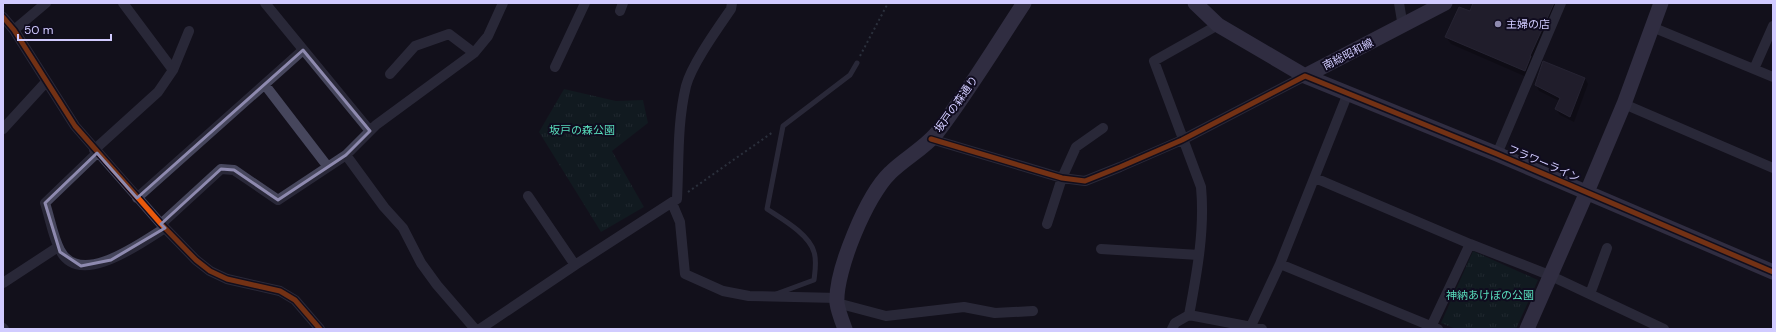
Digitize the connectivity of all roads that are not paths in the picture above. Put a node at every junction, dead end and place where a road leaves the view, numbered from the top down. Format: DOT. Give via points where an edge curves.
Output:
graph roads {
  1 [pos="46,3"];
  2 [pos="123,3"];
  3 [pos="265,3"];
  4 [pos="503,3"];
  5 [pos="585,3"];
  6 [pos="732,3"];
  7 [pos="1024,3"];
  8 [pos="1195,3"];
  9 [pos="1399,3"];
  10 [pos="1445,3"];
  11 [pos="1561,3"];
  12 [pos="1661,3"];
  13 [pos="3,17"];
  14 [pos="1218,25"];
  15 [pos="1403,26"];
  16 [pos="1773,26"];
  17 [pos="1652,27"];
  18 [pos="14,30"];
  19 [pos="189,31"];
  20 [pos="303,50"];
  21 [pos="474,53"];
  22 [pos="857,63"];
  23 [pos="555,67"];
  24 [pos="1754,69"];
  25 [pos="173,70"];
  26 [pos="390,74"];
  27 [pos="1305,76"];
  28 [pos="1773,77"];
  29 [pos="46,82"];
  30 [pos="265,85"];
  31 [pos="1348,93"];
  32 [pos="1624,104"];
  33 [pos="1103,128"];
  34 [pos="3,129"];
  35 [pos="370,131"];
  36 [pos="931,139"];
  37 [pos="1182,140"];
  38 [pos="96,151"];
  39 [pos="1497,154"];
  40 [pos="346,155"];
  41 [pos="328,167"];
  42 [pos="1773,168"];
  43 [pos="1062,178"];
  44 [pos="1315,178"];
  45 [pos="1587,192"];
  46 [pos="528,196"];
  47 [pos="137,198"];
  48 [pos="675,201"];
  49 [pos="1047,224"];
  50 [pos="163,226"];
  51 [pos="1470,244"];
  52 [pos="58,247"];
  53 [pos="1607,248"];
  54 [pos="1101,249"];
  55 [pos="1199,255"];
  56 [pos="1280,264"];
  57 [pos="575,266"];
  58 [pos="1773,272"];
  59 [pos="1549,275"];
  60 [pos="3,283"];
  61 [pos="1590,294"];
  62 [pos="771,296"];
  63 [pos="838,301"];
  64 [pos="1033,310"];
  65 [pos="1189,315"];
  66 [pos="1251,326"];
  67 [pos="1433,328"];
  68 [pos="320,329"];
  69 [pos="475,329"];
  70 [pos="480,329"];
  71 [pos="845,329"];
  72 [pos="1172,329"];
  73 [pos="1262,329"];
  74 [pos="1527,329"];
  75 [pos="1664,329"];
  1 -- 18 [label="street"];
  2 -- 25 [label="street"];
  3 -- 20 [label="street"];
  4 -- 21 [label="street" via="488,36"];
  5 -- 23 [label="street"];
  6 -- 48 [label="street" via="731,9 693,69 686,85 680,126"];
  7 -- 36 [label="street, 坂戸の森通り" via="954,109"];
  8 -- 14 [label="street"];
  9 -- 15 [label="street"];
  10 -- 15 [label="street, 南総昭和線"];
  11 -- 39 [label="street"];
  12 -- 17 [label="street"];
  13 -- 18 [label="street"];
  14 -- 27 [label="street"];
  14 -- 37 [label="street" via="1154,61"];
  15 -- 27 [label="street, 南総昭和線"];
  16 -- 24 [label="street"];
  17 -- 24 [label="street"];
  17 -- 32 [label="street"];
  18 -- 29 [label="street"];
  19 -- 25 [label="street"];
  20 -- 30 [label="street"];
  20 -- 35 [label="street"];
  21 -- 26 [label="street" via="449,34 415,46"];
  21 -- 35 [label="street"];
  22 -- 62 [label="lane" via="850,75 783,126 767,209 803,235 814,251 816,266 814,280"];
  24 -- 28 [label="street"];
  25 -- 38 [label="street" via="158,92"];
  27 -- 31 [label="street, フラワーライン"];
  27 -- 37 [label="street"];
  29 -- 34 [label="street"];
  29 -- 38 [label="street" via="75,126"];
  30 -- 41 [label="street"];
  30 -- 47 [label="street"];
  31 -- 39 [label="street, フラワーライン"];
  31 -- 44 [label="street"];
  32 -- 42 [label="street"];
  32 -- 45 [label="street"];
  33 -- 43 [label="street" via="1076,147"];
  35 -- 40 [label="street"];
  36 -- 43 [label="street"];
  36 -- 63 [label="street, 坂戸の森通り" via="889,173 871,198 846,254 838,285"];
  37 -- 43 [label="street" via="1085,181"];
  37 -- 55 [label="street" via="1201,187 1203,208"];
  38 -- 47 [label="street"];
  38 -- 52 [label="street" via="46,203"];
  39 -- 45 [label="street, フラワーライン"];
  40 -- 41 [label="street"];
  40 -- 69 [label="street" via="403,228 421,263 437,285"];
  41 -- 50 [label="street" via="278,200 234,170 222,169"];
  43 -- 49 [label="street"];
  44 -- 51 [label="street"];
  44 -- 56 [label="street"];
  45 -- 58 [label="street, フラワーライン"];
  45 -- 59 [label="street"];
  46 -- 57 [label="street"];
  47 -- 50 [label="street"];
  48 -- 57 [label="street"];
  48 -- 62 [label="street" via="680,222 685,274 723,291 749,296"];
  50 -- 52 [label="street" via="110,260 96,264 81,266 68,260"];
  50 -- 68 [label="street" via="210,271 226,279 280,291 295,300"];
  51 -- 59 [label="street"];
  51 -- 67 [label="street"];
  52 -- 60 [label="street"];
  53 -- 61 [label="street"];
  54 -- 55 [label="street"];
  55 -- 65 [label="street"];
  56 -- 66 [label="street"];
  56 -- 67 [label="street"];
  57 -- 70 [label="street"];
  59 -- 61 [label="street"];
  59 -- 74 [label="street"];
  61 -- 75 [label="street"];
  62 -- 63 [label="street"];
  63 -- 64 [label="street" via="886,316 964,307 996,313"];
  63 -- 71 [label="street, 坂戸の森通り"];
  65 -- 66 [label="street"];
  65 -- 72 [label="street" via="1175,323"];
  66 -- 73 [label="street"];
}
